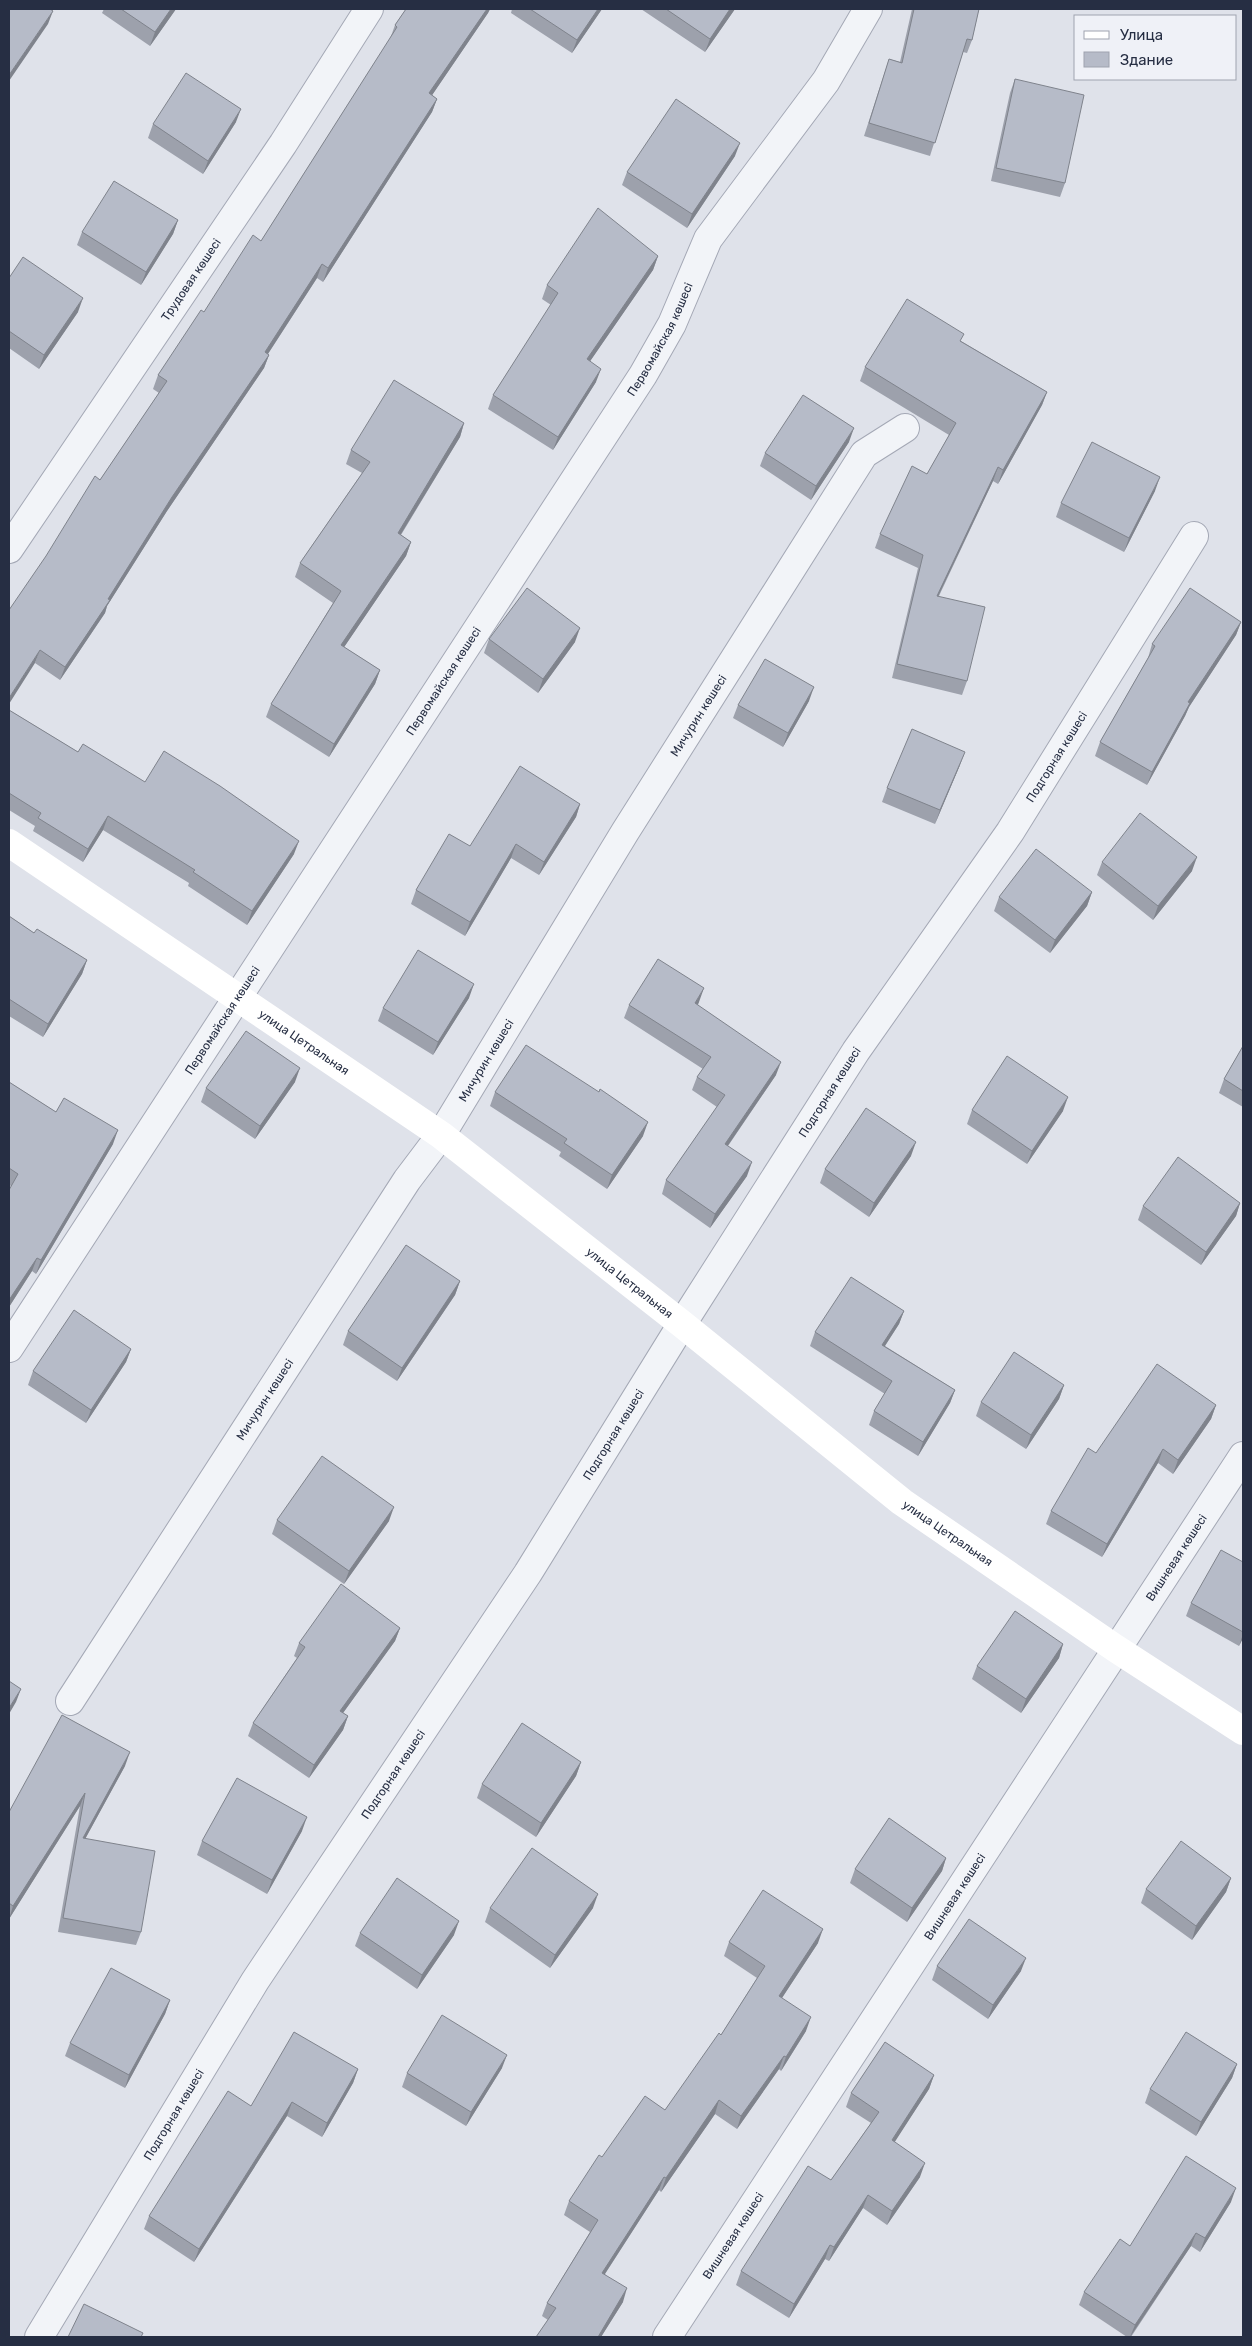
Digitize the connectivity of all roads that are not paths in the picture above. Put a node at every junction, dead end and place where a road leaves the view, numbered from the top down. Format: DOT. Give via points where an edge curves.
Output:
graph roads {
  1 [pos="369,9"];
  2 [pos="868,9"];
  3 [pos="905,428"];
  4 [pos="1194,536"];
  5 [pos="9,549"];
  6 [pos="9,843"];
  7 [pos="238,996"];
  8 [pos="441,1136"];
  9 [pos="682,1324"];
  10 [pos="9,1348"];
  11 [pos="1243,1456"];
  12 [pos="1115,1648"];
  13 [pos="70,1701"];
  14 [pos="1243,1731"];
  15 [pos="39,2337"];
  16 [pos="667,2337"];
  1 -- 5 [label="street, Трудовая көшесі" via="283,144"];
  2 -- 7 [label="street, Первомайская көшесі" via="826,81 708,239 672,324 643,375"];
  3 -- 8 [label="street, Мичурин көшесі" via="864,454 625,832"];
  4 -- 9 [label="street, Подгорная көшесі" via="1010,832 856,1051"];
  6 -- 7 [label="street, улица Цетральная"];
  7 -- 8 [label="street, улица Цетральная"];
  7 -- 10 [label="street, Первомайская көшесі"];
  8 -- 9 [label="street, улица Цетральная"];
  8 -- 13 [label="street, Мичурин көшесі" via="407,1180"];
  9 -- 12 [label="street, улица Цетральная" via="902,1502"];
  9 -- 15 [label="street, Подгорная көшесі" via="528,1573 255,1981"];
  11 -- 12 [label="street, Вишневая көшесі"];
  12 -- 14 [label="street, улица Цетральная"];
  12 -- 16 [label="street, Вишневая көшесі"];
}
